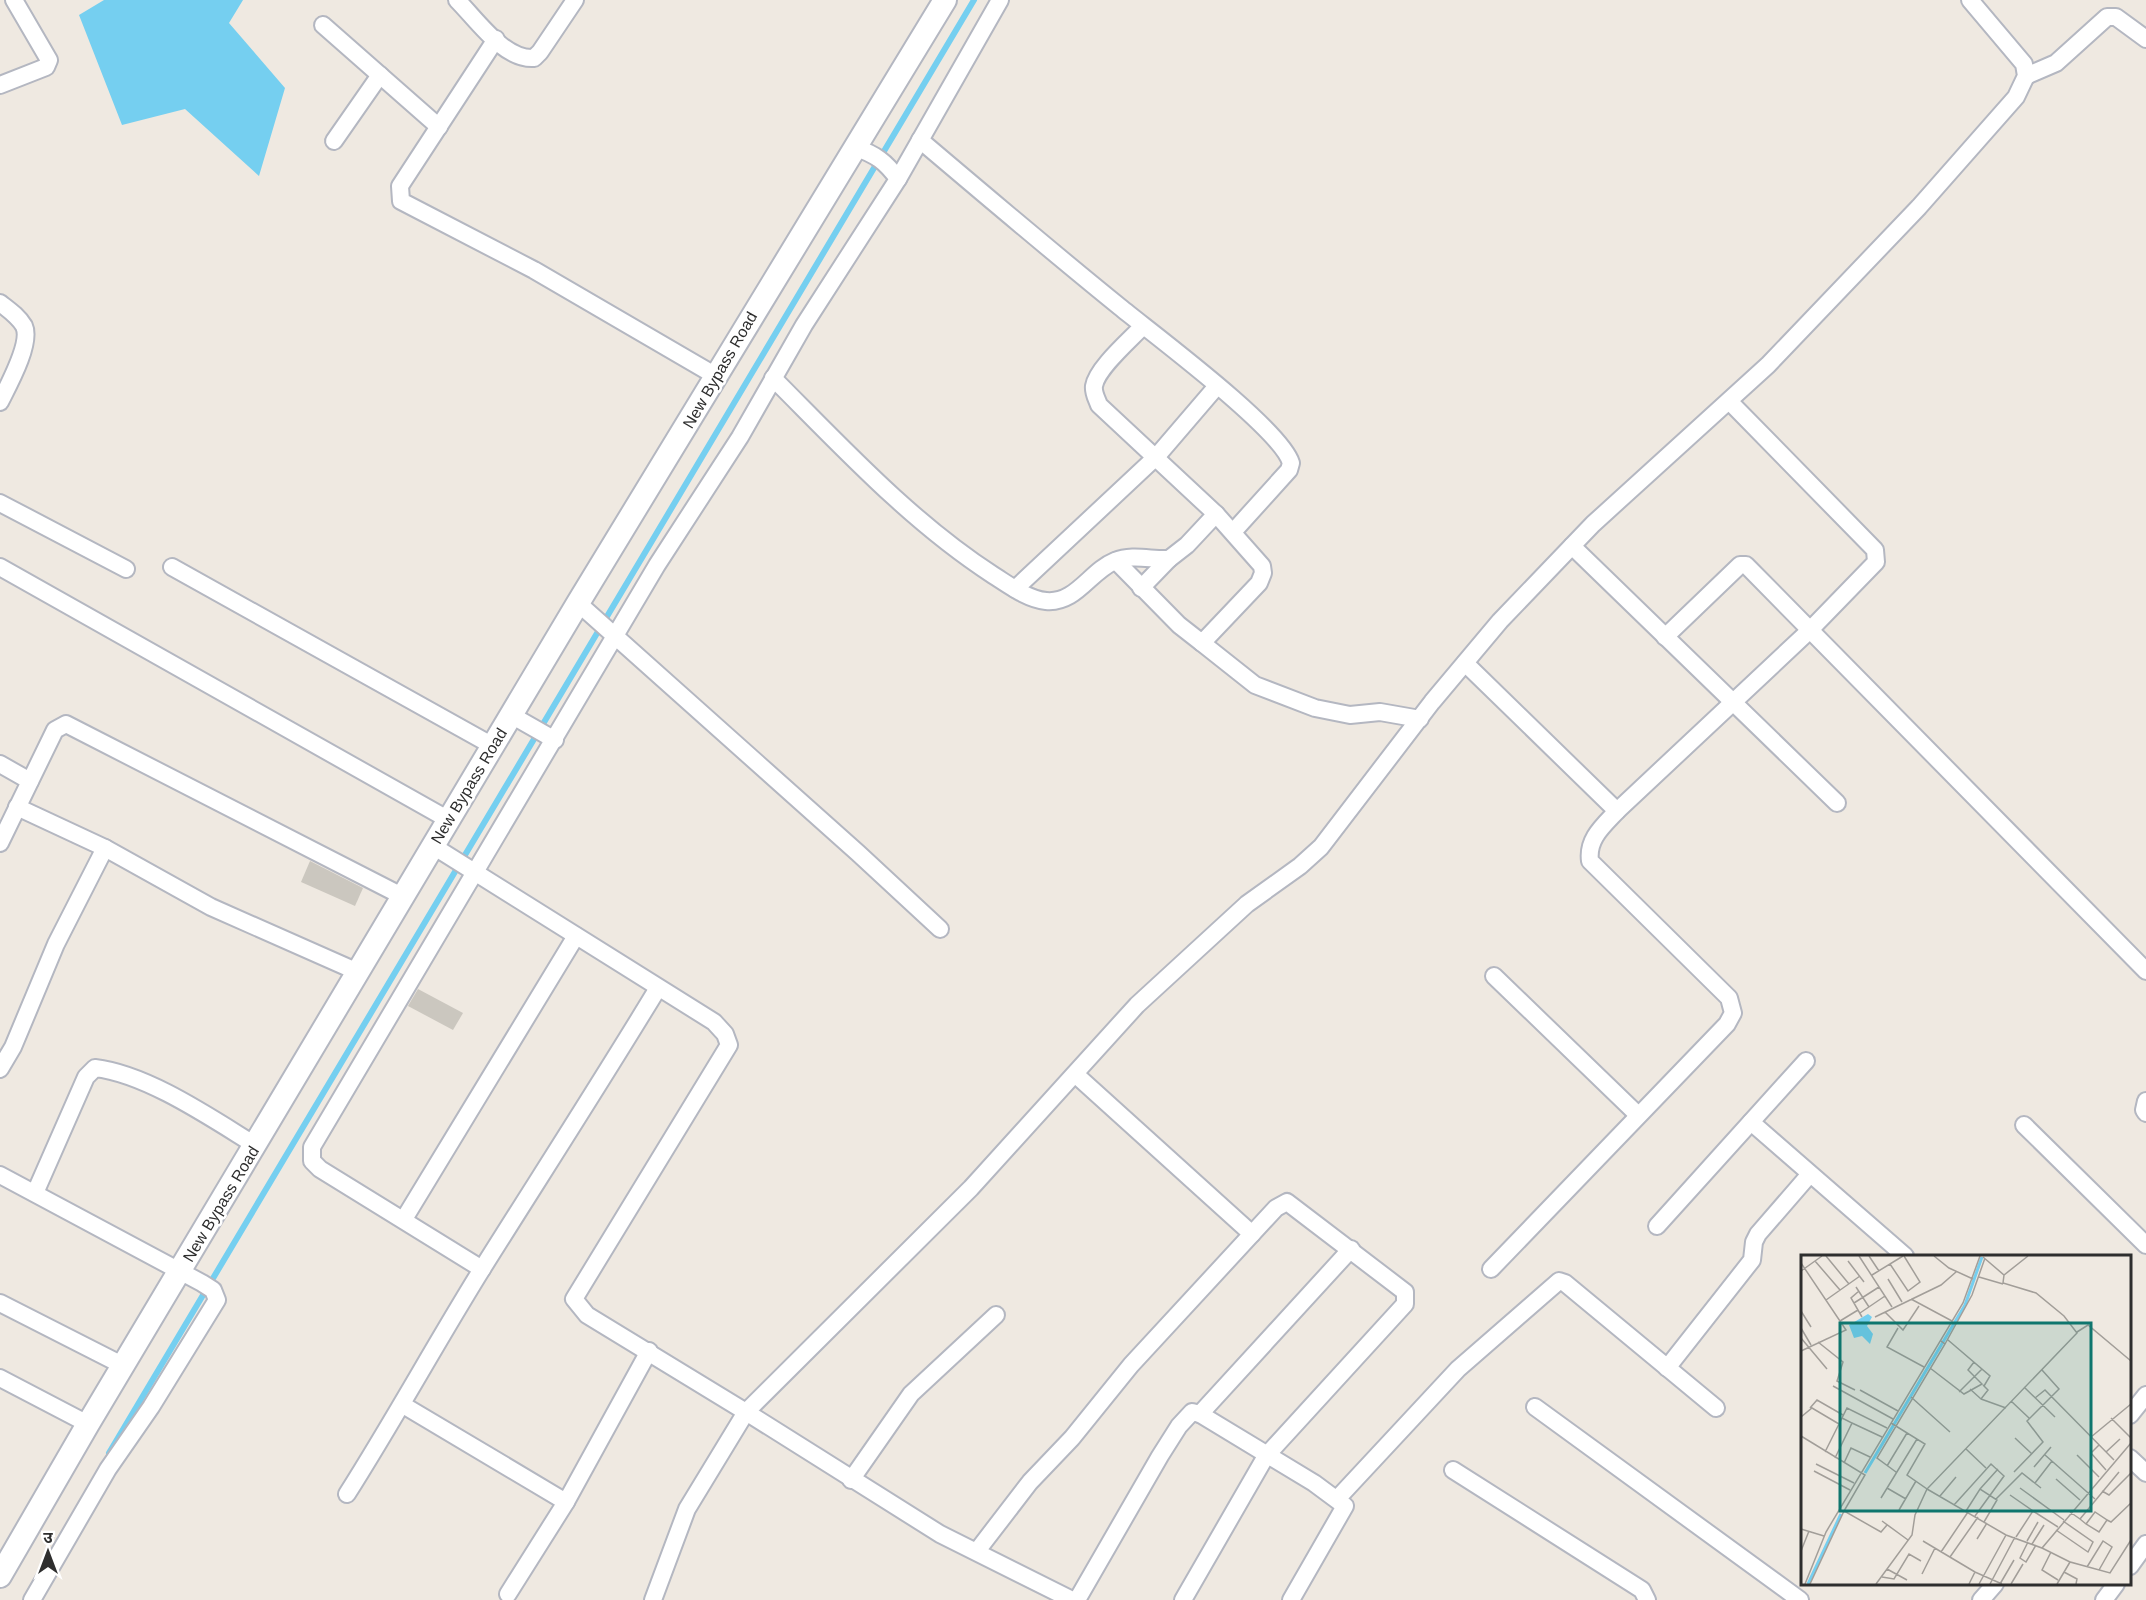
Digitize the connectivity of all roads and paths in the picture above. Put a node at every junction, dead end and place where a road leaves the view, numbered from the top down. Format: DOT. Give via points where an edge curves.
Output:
graph roads {
  1 [pos="14,0"];
  2 [pos="457,0"];
  3 [pos="575,0"];
  4 [pos="945,0"];
  5 [pos="999,0"];
  6 [pos="1970,0"];
  7 [pos="323,25"];
  8 [pos="496,39"];
  9 [pos="2146,39"];
  10 [pos="380,75"];
  11 [pos="2026,76"];
  12 [pos="0,85"];
  13 [pos="439,127"];
  14 [pos="920,140"];
  15 [pos="334,141"];
  16 [pos="864,151"];
  17 [pos="893,172"];
  18 [pos="0,303"];
  19 [pos="1143,326"];
  20 [pos="716,376"];
  21 [pos="773,378"];
  22 [pos="1217,386"];
  23 [pos="1729,401"];
  24 [pos="0,402"];
  25 [pos="1157,456"];
  26 [pos="0,503"];
  27 [pos="1216,514"];
  28 [pos="1233,532"];
  29 [pos="1572,546"];
  30 [pos="1169,559"];
  31 [pos="1116,561"];
  32 [pos="0,567"];
  33 [pos="172,567"];
  34 [pos="126,569"];
  35 [pos="1141,588"];
  36 [pos="1015,590"];
  37 [pos="578,603"];
  38 [pos="606,628"];
  39 [pos="1809,631"];
  40 [pos="1665,637"];
  41 [pos="1202,643"];
  42 [pos="1465,663"];
  43 [pos="1731,703"];
  44 [pos="511,715"];
  45 [pos="1420,719"];
  46 [pos="543,734"];
  47 [pos="493,746"];
  48 [pos="0,764"];
  49 [pos="30,781"];
  50 [pos="1837,803"];
  51 [pos="17,807"];
  52 [pos="1617,811"];
  53 [pos="449,820"];
  54 [pos="0,843"];
  55 [pos="433,846"];
  56 [pos="105,848"];
  57 [pos="466,868"];
  58 [pos="402,896"];
  59 [pos="939,929"];
  60 [pos="576,936"];
  61 [pos="2146,971"];
  62 [pos="358,972"];
  63 [pos="1494,976"];
  64 [pos="658,988"];
  65 [pos="1806,1061"];
  66 [pos="0,1069"];
  67 [pos="1076,1074"];
  68 [pos="2146,1101"];
  69 [pos="2146,1113"];
  70 [pos="1638,1115"];
  71 [pos="1751,1122"];
  72 [pos="2024,1125"];
  73 [pos="255,1145"];
  74 [pos="1810,1174"];
  75 [pos="0,1175"];
  76 [pos="35,1193"];
  77 [pos="404,1219"];
  78 [pos="1657,1226"];
  79 [pos="1252,1233"];
  80 [pos="2146,1245"];
  81 [pos="1351,1248"];
  82 [pos="1903,1255"];
  83 [pos="482,1269"];
  84 [pos="1491,1269"];
  85 [pos="180,1272"];
  86 [pos="0,1303"];
  87 [pos="996,1315"];
  88 [pos="649,1351"];
  89 [pos="124,1366"];
  90 [pos="1667,1368"];
  91 [pos="0,1378"];
  92 [pos="2146,1395"];
  93 [pos="403,1406"];
  94 [pos="1535,1407"];
  95 [pos="1716,1408"];
  96 [pos="746,1412"];
  97 [pos="1200,1414"];
  98 [pos="2131,1414"];
  99 [pos="88,1424"];
  100 [pos="1266,1456"];
  101 [pos="2131,1459"];
  102 [pos="1453,1470"];
  103 [pos="2146,1473"];
  104 [pos="851,1480"];
  105 [pos="347,1494"];
  106 [pos="1337,1499"];
  107 [pos="566,1502"];
  108 [pos="2146,1544"];
  109 [pos="977,1551"];
  110 [pos="2131,1565"];
  111 [pos="0,1576"];
  112 [pos="1994,1585"];
  113 [pos="2115,1585"];
  114 [pos="508,1594"];
  115 [pos="32,1600"];
  116 [pos="653,1600"];
  117 [pos="1072,1600"];
  118 [pos="1077,1600"];
  119 [pos="1183,1600"];
  120 [pos="1291,1600"];
  121 [pos="1647,1600"];
  122 [pos="1800,1600"];
  123 [pos="1982,1600"];
  124 [pos="2104,1600"];
  1 -- 12 [label="street" via="49,60 46,67"];
  2 -- 8 [label="street"];
  3 -- 8 [label="street" via="534,58 520,56"];
  4 -- 16 [label="main road, New Bypass Road"];
  5 -- 14 [label="street"];
  6 -- 11 [label="street" via="2024,64"];
  7 -- 10 [label="street"];
  8 -- 13 [label="street"];
  9 -- 11 [label="street" via="2116,17 2107,17 2056,63"];
  10 -- 13 [label="street"];
  10 -- 15 [label="street"];
  11 -- 23 [label="street" via="2016,97 1919,207"];
  13 -- 20 [label="street" via="400,186 400,201 534,270"];
  14 -- 17 [label="street"];
  14 -- 19 [label="street"];
  16 -- 17 [label="street"];
  16 -- 20 [label="main road, New Bypass Road"];
  17 -- 21 [label="street"];
  18 -- 24 [label="street" via="25,328 26,341"];
  19 -- 22 [label="street"];
  19 -- 25 [label="street" via="1101,372 1094,395 1100,405"];
  20 -- 37 [label="main road, New Bypass Road"];
  21 -- 36 [label="street" via="910,513"];
  21 -- 38 [label="street"];
  22 -- 25 [label="street"];
  22 -- 28 [label="street" via="1256,420 1291,462 1289,470"];
  23 -- 29 [label="street"];
  23 -- 39 [label="street" via="1875,550 1876,562"];
  25 -- 27 [label="street"];
  25 -- 36 [label="street"];
  26 -- 34 [label="street"];
  27 -- 28 [label="street"];
  27 -- 30 [label="street"];
  28 -- 41 [label="street" via="1262,566 1263,573 1259,583"];
  29 -- 40 [label="street"];
  29 -- 42 [label="street"];
  30 -- 31 [label="street"];
  30 -- 35 [label="street"];
  31 -- 35 [label="street"];
  31 -- 36 [label="street" via="1059,600 1044,601"];
  32 -- 53 [label="street"];
  33 -- 47 [label="street"];
  35 -- 41 [label="street"];
  37 -- 38 [label="street"];
  37 -- 44 [label="main road, New Bypass Road"];
  38 -- 46 [label="street"];
  38 -- 59 [label="street"];
  39 -- 40 [label="street" via="1750,568 1740,565"];
  39 -- 43 [label="street"];
  39 -- 61 [label="street"];
  40 -- 43 [label="street"];
  41 -- 45 [label="street" via="1255,685 1315,708 1350,715 1380,712"];
  42 -- 45 [label="street"];
  42 -- 52 [label="street"];
  43 -- 50 [label="street"];
  43 -- 52 [label="street"];
  44 -- 46 [label="street"];
  44 -- 47 [label="main road, New Bypass Road"];
  45 -- 67 [label="street" via="1321,847 1247,904 1146,997"];
  46 -- 57 [label="street"];
  47 -- 53 [label="main road, New Bypass Road"];
  48 -- 49 [label="street"];
  49 -- 51 [label="street"];
  49 -- 58 [label="street" via="55,729 66,724"];
  51 -- 54 [label="street"];
  51 -- 56 [label="street"];
  52 -- 70 [label="street" via="1596,835 1588,850 1590,861 1729,998 1733,1013 1727,1024"];
  53 -- 55 [label="main road, New Bypass Road"];
  55 -- 57 [label="street"];
  55 -- 58 [label="main road, New Bypass Road"];
  56 -- 62 [label="street" via="212,907"];
  56 -- 66 [label="street" via="56,944"];
  57 -- 60 [label="street"];
  57 -- 77 [label="street" via="310,1155 320,1169"];
  58 -- 62 [label="main road, New Bypass Road"];
  60 -- 64 [label="street"];
  60 -- 77 [label="street"];
  62 -- 73 [label="main road, New Bypass Road"];
  63 -- 70 [label="street"];
  64 -- 83 [label="street"];
  64 -- 88 [label="street" via="714,1022 729,1045 574,1299 587,1315"];
  65 -- 71 [label="street"];
  67 -- 79 [label="street"];
  67 -- 96 [label="street" via="971,1188"];
  68 -- 69 [label="street"];
  70 -- 84 [label="street"];
  71 -- 74 [label="street"];
  71 -- 78 [label="street"];
  72 -- 80 [label="street"];
  73 -- 76 [label="street" via="168,1094 95,1068 86,1077"];
  73 -- 85 [label="main road, New Bypass Road"];
  74 -- 82 [label="street"];
  74 -- 90 [label="street" via="1758,1234 1752,1260"];
  75 -- 76 [label="street"];
  76 -- 85 [label="street"];
  77 -- 83 [label="street"];
  79 -- 81 [label="street" via="1287,1202"];
  79 -- 109 [label="street" via="1131,1365 1030,1482"];
  81 -- 97 [label="street"];
  81 -- 100 [label="street" via="1406,1292 1406,1304"];
  83 -- 93 [label="street"];
  85 -- 89 [label="main road, New Bypass Road"];
  85 -- 115 [label="street" via="208,1286 217,1300 108,1469"];
  86 -- 89 [label="street"];
  87 -- 104 [label="street" via="911,1394"];
  88 -- 96 [label="street"];
  88 -- 107 [label="street"];
  89 -- 99 [label="main road, New Bypass Road"];
  90 -- 95 [label="street"];
  90 -- 106 [label="street" via="1559,1281 1458,1369"];
  91 -- 99 [label="street"];
  92 -- 98 [label="street"];
  93 -- 105 [label="street"];
  93 -- 107 [label="street"];
  94 -- 122 [label="street"];
  96 -- 104 [label="street"];
  96 -- 116 [label="street" via="687,1509"];
  97 -- 100 [label="street"];
  97 -- 118 [label="street" via="1192,1412 1179,1426"];
  99 -- 111 [label="main road, New Bypass Road"];
  100 -- 106 [label="street"];
  100 -- 119 [label="street"];
  101 -- 103 [label="street"];
  102 -- 121 [label="street" via="1642,1590"];
  104 -- 109 [label="street" via="940,1534"];
  106 -- 120 [label="street" via="1346,1509"];
  107 -- 114 [label="street"];
  108 -- 110 [label="street"];
  109 -- 117 [label="street"];
  112 -- 123 [label="street"];
  113 -- 124 [label="street"];
}
